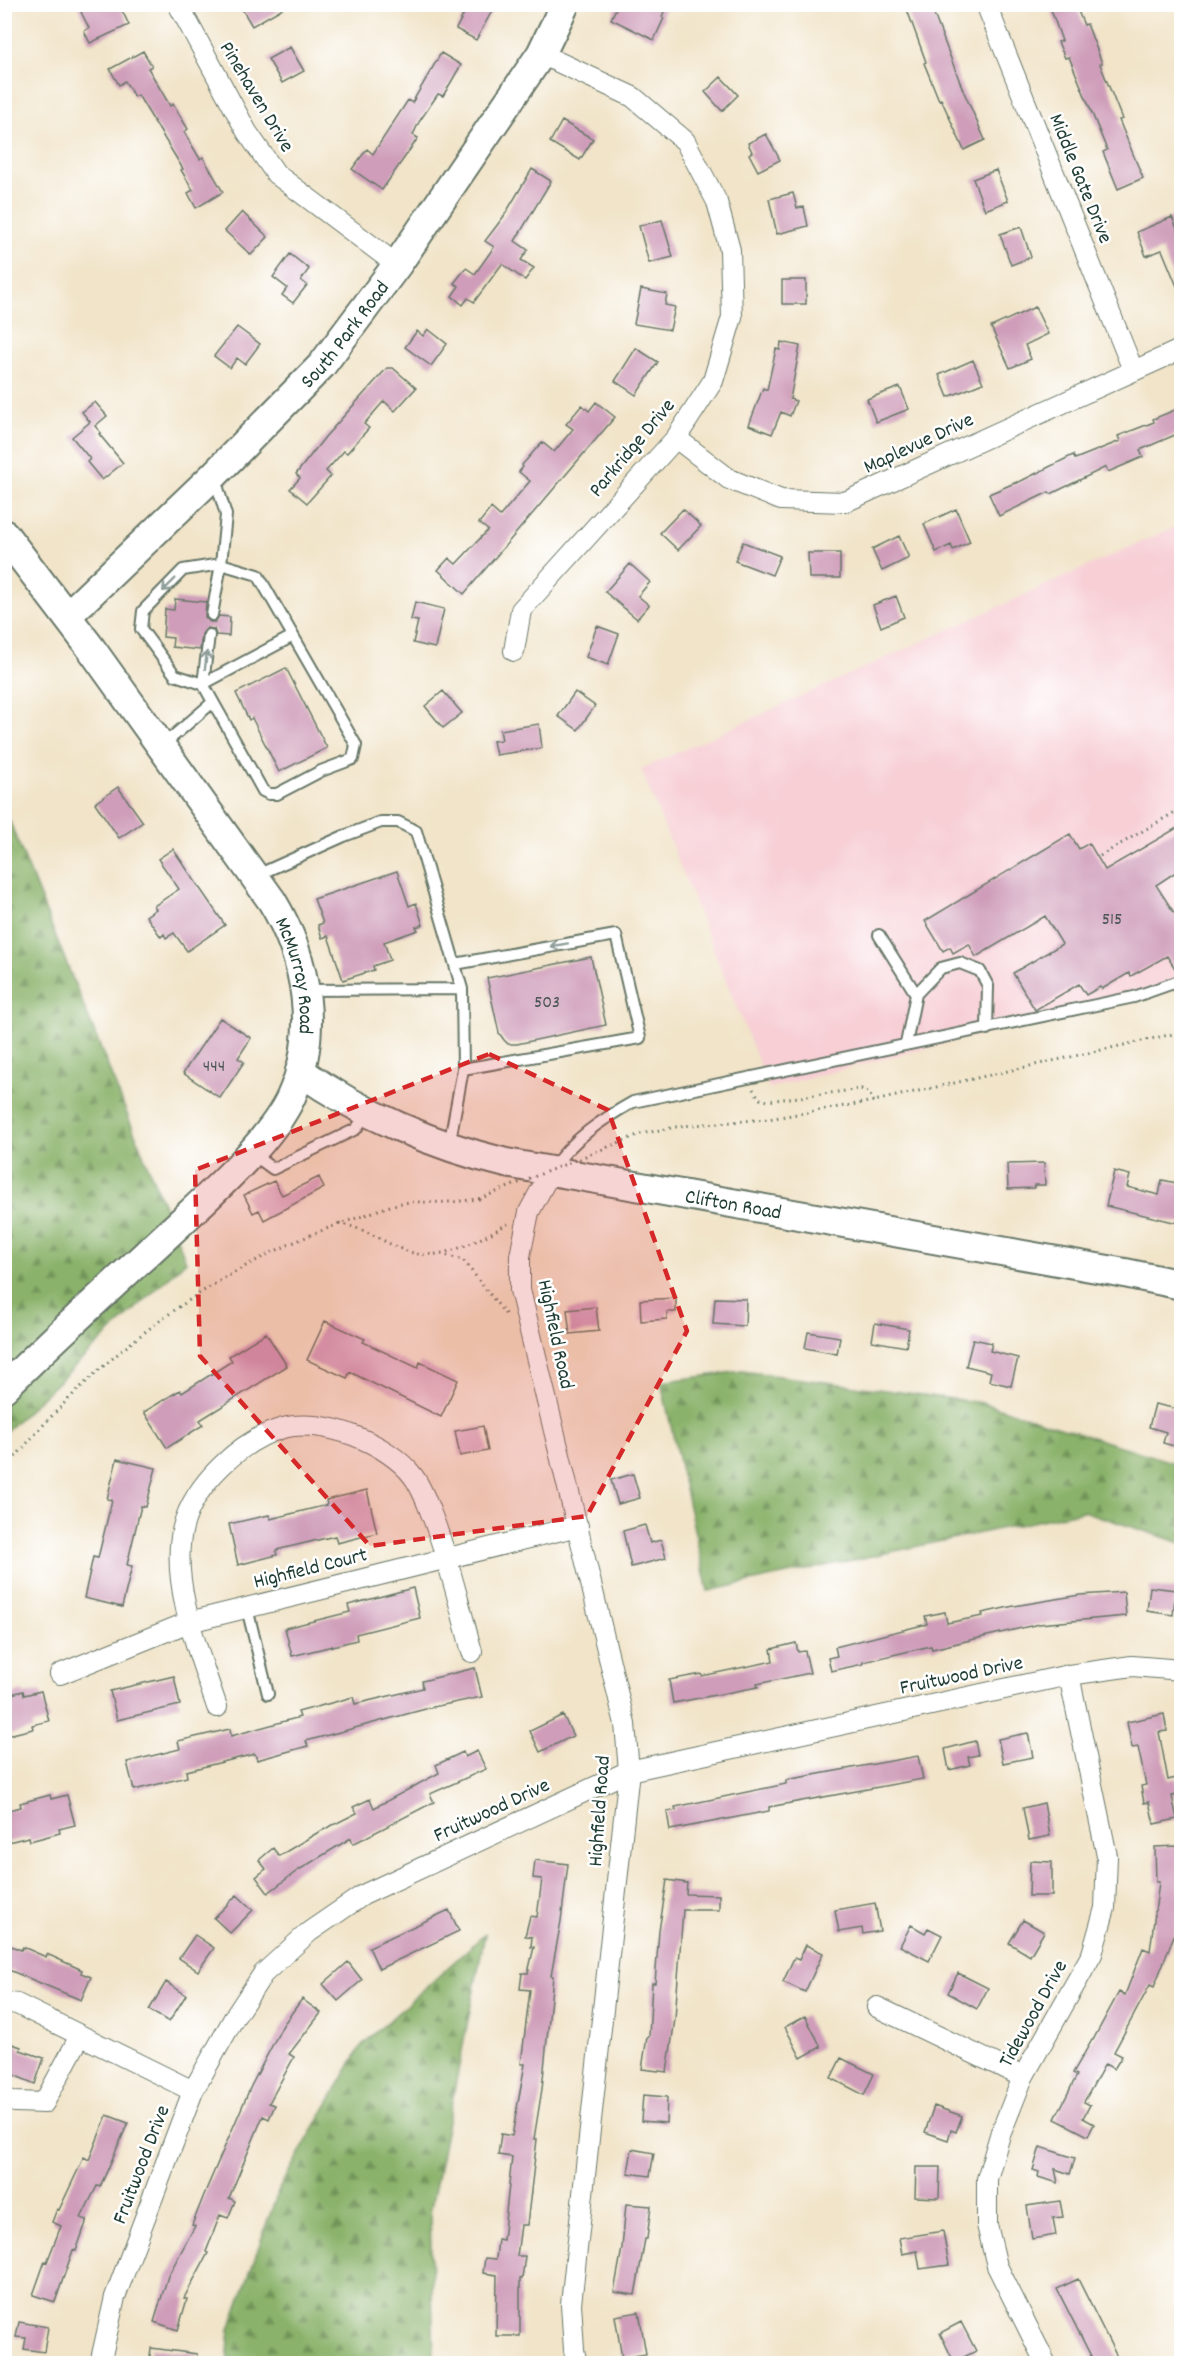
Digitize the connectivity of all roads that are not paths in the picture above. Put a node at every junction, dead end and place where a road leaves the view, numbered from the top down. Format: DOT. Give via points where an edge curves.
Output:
graph roads {
  1 [pos="178,4"];
  2 [pos="565,4"];
  3 [pos="986,4"];
  4 [pos="541,54"];
  5 [pos="397,265"];
  6 [pos="1182,349"];
  7 [pos="1133,370"];
  8 [pos="676,438"];
  9 [pos="214,475"];
  10 [pos="4,534"];
  11 [pos="221,564"];
  12 [pos="212,615"];
  13 [pos="66,616"];
  14 [pos="209,635"];
  15 [pos="293,636"];
  16 [pos="514,651"];
  17 [pos="203,684"];
  18 [pos="213,702"];
  19 [pos="161,747"];
  20 [pos="255,876"];
  21 [pos="879,935"];
  22 [pos="455,964"];
  23 [pos="1182,980"];
  24 [pos="462,989"];
  25 [pos="306,990"];
  26 [pos="916,994"];
  27 [pos="987,1029"];
  28 [pos="906,1044"];
  29 [pos="463,1069"];
  30 [pos="300,1071"];
  31 [pos="369,1111"];
  32 [pos="449,1147"];
  33 [pos="250,1152"];
  34 [pos="551,1171"];
  35 [pos="1182,1286"];
  36 [pos="4,1389"];
  37 [pos="578,1526"];
  38 [pos="447,1558"];
  39 [pos="247,1608"];
  40 [pos="189,1622"];
  41 [pos="471,1652"];
  42 [pos="1182,1670"];
  43 [pos="60,1674"];
  44 [pos="1069,1675"];
  45 [pos="268,1694"];
  46 [pos="218,1707"];
  47 [pos="629,1771"];
  48 [pos="4,2002"];
  49 [pos="877,2007"];
  50 [pos="80,2036"];
  51 [pos="1023,2077"];
  52 [pos="193,2091"];
  53 [pos="4,2098"];
  54 [pos="100,2364"];
  55 [pos="578,2364"];
  56 [pos="1046,2364"];
  1 -- 5 [label="street, Pinehaven Drive" via="247,132 276,174"];
  2 -- 4 [label="main road, South Park Road"];
  3 -- 7 [label="street, Middle Gate Drive"];
  4 -- 5 [label="main road, South Park Road"];
  4 -- 8 [label="street, Parkridge Drive" via="633,97 685,141 717,202 730,250 732,317 713,381"];
  5 -- 9 [label="main road, South Park Road" via="322,365"];
  6 -- 7 [label="street, Maplevue Drive"];
  7 -- 8 [label="street, Maplevue Drive" via="845,502 781,500 729,479"];
  8 -- 16 [label="street, Parkridge Drive" via="521,610"];
  9 -- 11 [label="lane" via="226,515"];
  9 -- 13 [label="main road, South Park Road"];
  10 -- 13 [label="main road, McMurray Road"];
  11 -- 12 [label="lane"];
  11 -- 15 [label="lane" via="258,575"];
  11 -- 17 [label="lane, one-way" via="183,570 143,611 141,629 175,675"];
  13 -- 19 [label="main road, McMurray Road"];
  17 -- 14 [label="lane, one-way"];
  15 -- 17 [label="lane"];
  15 -- 18 [label="lane" via="356,745 352,759 277,794 269,794 263,791"];
  17 -- 18 [label="lane"];
  18 -- 19 [label="lane"];
  19 -- 20 [label="main road, McMurray Road"];
  20 -- 22 [label="lane" via="381,822 398,822 416,831"];
  20 -- 25 [label="main road, McMurray Road" via="291,935"];
  21 -- 26 [label="lane"];
  22 -- 24 [label="lane"];
  29 -- 22 [label="lane, one-way" via="640,1038 616,935"];
  23 -- 27 [label="lane" via="1134,997"];
  24 -- 25 [label="lane"];
  24 -- 29 [label="lane"];
  25 -- 30 [label="main road, McMurray Road" via="307,1029"];
  26 -- 27 [label="lane" via="941,968 960,963 980,971 988,986"];
  26 -- 28 [label="lane"];
  27 -- 28 [label="lane"];
  28 -- 34 [label="lane" via="633,1102 602,1119 565,1150"];
  29 -- 32 [label="lane"];
  30 -- 31 [label="main road, Clifton Road"];
  30 -- 33 [label="main road, McMurray Road" via="284,1111"];
  31 -- 32 [label="main road, Clifton Road"];
  31 -- 33 [label="lane" via="356,1129 273,1169"];
  32 -- 34 [label="main road, Clifton Road"];
  33 -- 36 [label="main road, McMurray Road" via="208,1197"];
  34 -- 35 [label="main road, Clifton Road"];
  34 -- 37 [label="street, Highfield Road" via="529,1212 520,1256 519,1290"];
  37 -- 38 [label="street, Highfield Court"];
  37 -- 47 [label="street, Highfield Road" via="625,1724"];
  38 -- 39 [label="street, Highfield Court"];
  38 -- 40 [label="street" via="413,1476 391,1455 359,1437 321,1426 283,1428 248,1444 218,1468 197,1496 183,1526 180,1563"];
  38 -- 41 [label="street"];
  39 -- 40 [label="street, Highfield Court"];
  39 -- 45 [label="lane"];
  40 -- 43 [label="street, Highfield Court"];
  40 -- 46 [label="street"];
  42 -- 44 [label="street, Fruitwood Drive" via="1132,1666"];
  44 -- 47 [label="street, Fruitwood Drive"];
  44 -- 51 [label="street, Tidewood Drive" via="1107,1856 1105,1908 1092,1954"];
  47 -- 52 [label="street, Fruitwood Drive" via="363,1895 309,1932 263,1974"];
  47 -- 55 [label="street, Highfield Road" via="571,2304"];
  48 -- 50 [label="street" via="17,2004"];
  49 -- 51 [label="street"];
  50 -- 52 [label="street"];
  50 -- 53 [label="street" via="44,2103"];
  51 -- 56 [label="street, Tidewood Drive" via="987,2179 987,2225 997,2266"];
  52 -- 54 [label="street, Fruitwood Drive" via="115,2297"];
}
